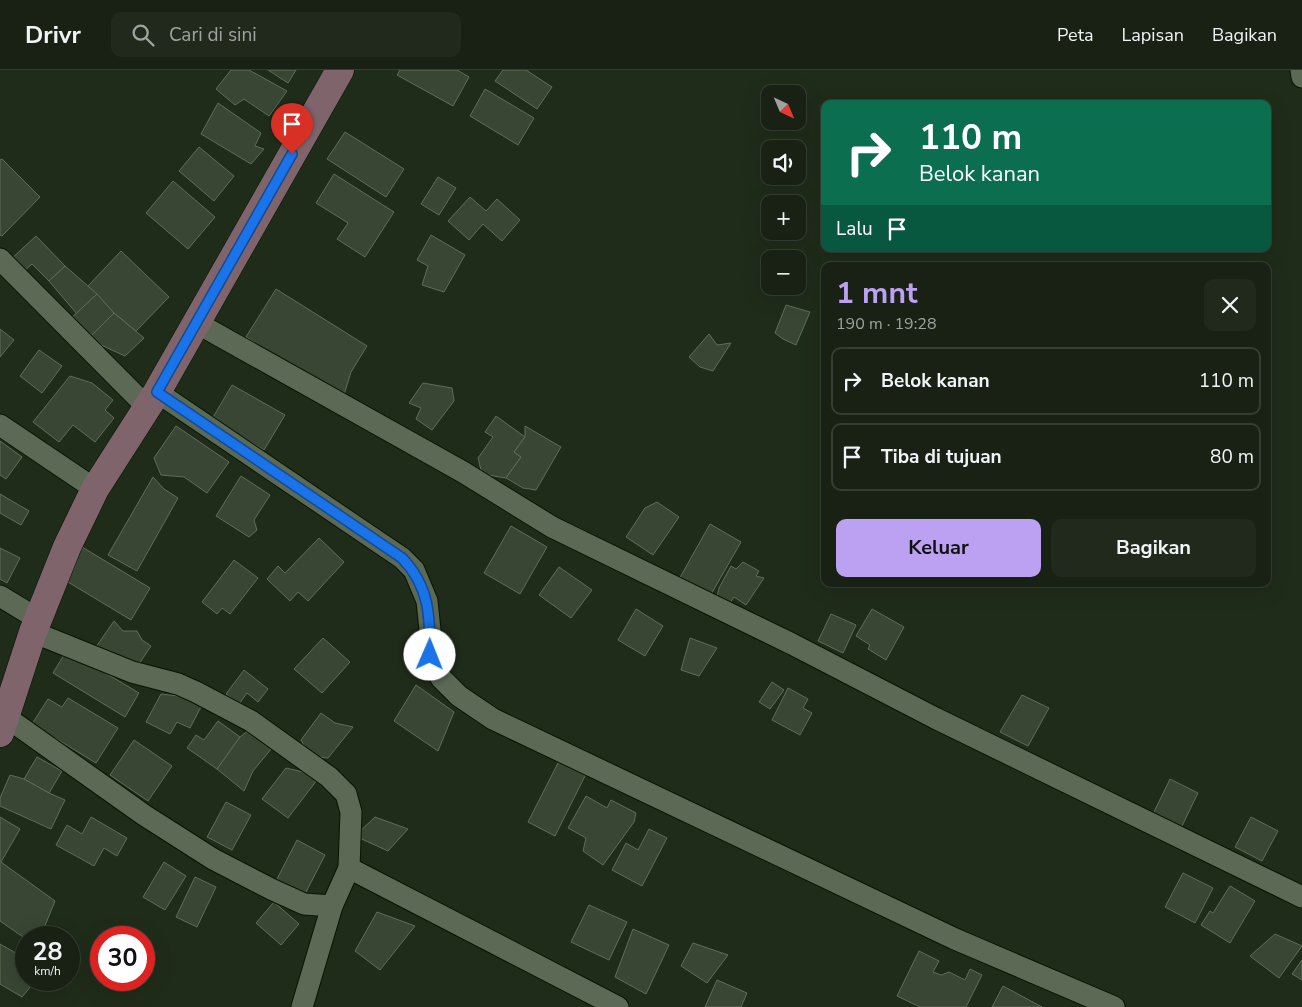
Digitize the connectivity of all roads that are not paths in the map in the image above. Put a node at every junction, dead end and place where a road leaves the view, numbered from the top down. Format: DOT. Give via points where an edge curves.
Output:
graph roads {
  1 [pos="340,70"];
  2 [pos="1302,70"];
  3 [pos="1302,77"];
  4 [pos="0,259"];
  5 [pos="195,322"];
  6 [pos="152,400"];
  7 [pos="0,425"];
  8 [pos="95,489"];
  9 [pos="0,596"];
  10 [pos="35,625"];
  11 [pos="3,725"];
  12 [pos="349,868"];
  13 [pos="1302,897"];
  14 [pos="332,906"];
  15 [pos="302,1007"];
  16 [pos="618,1007"];
  17 [pos="1114,1007"];
  1 -- 5 [label="street"];
  2 -- 3 [label="street"];
  4 -- 6 [label="street"];
  5 -- 6 [label="street"];
  5 -- 13 [label="street" via="463,472 552,527"];
  6 -- 8 [label="street"];
  6 -- 17 [label="street" via="402,558 414,570 427,601 430,655 441,678 459,696 493,719 955,939"];
  7 -- 8 [label="street"];
  8 -- 10 [label="street"];
  9 -- 10 [label="street"];
  10 -- 11 [label="street"];
  10 -- 12 [label="street" via="132,672 196,692 251,721 329,777 346,794 351,812"];
  11 -- 14 [label="street" via="213,859 304,904"];
  12 -- 14 [label="street"];
  12 -- 16 [label="street"];
  14 -- 15 [label="street"];
}
